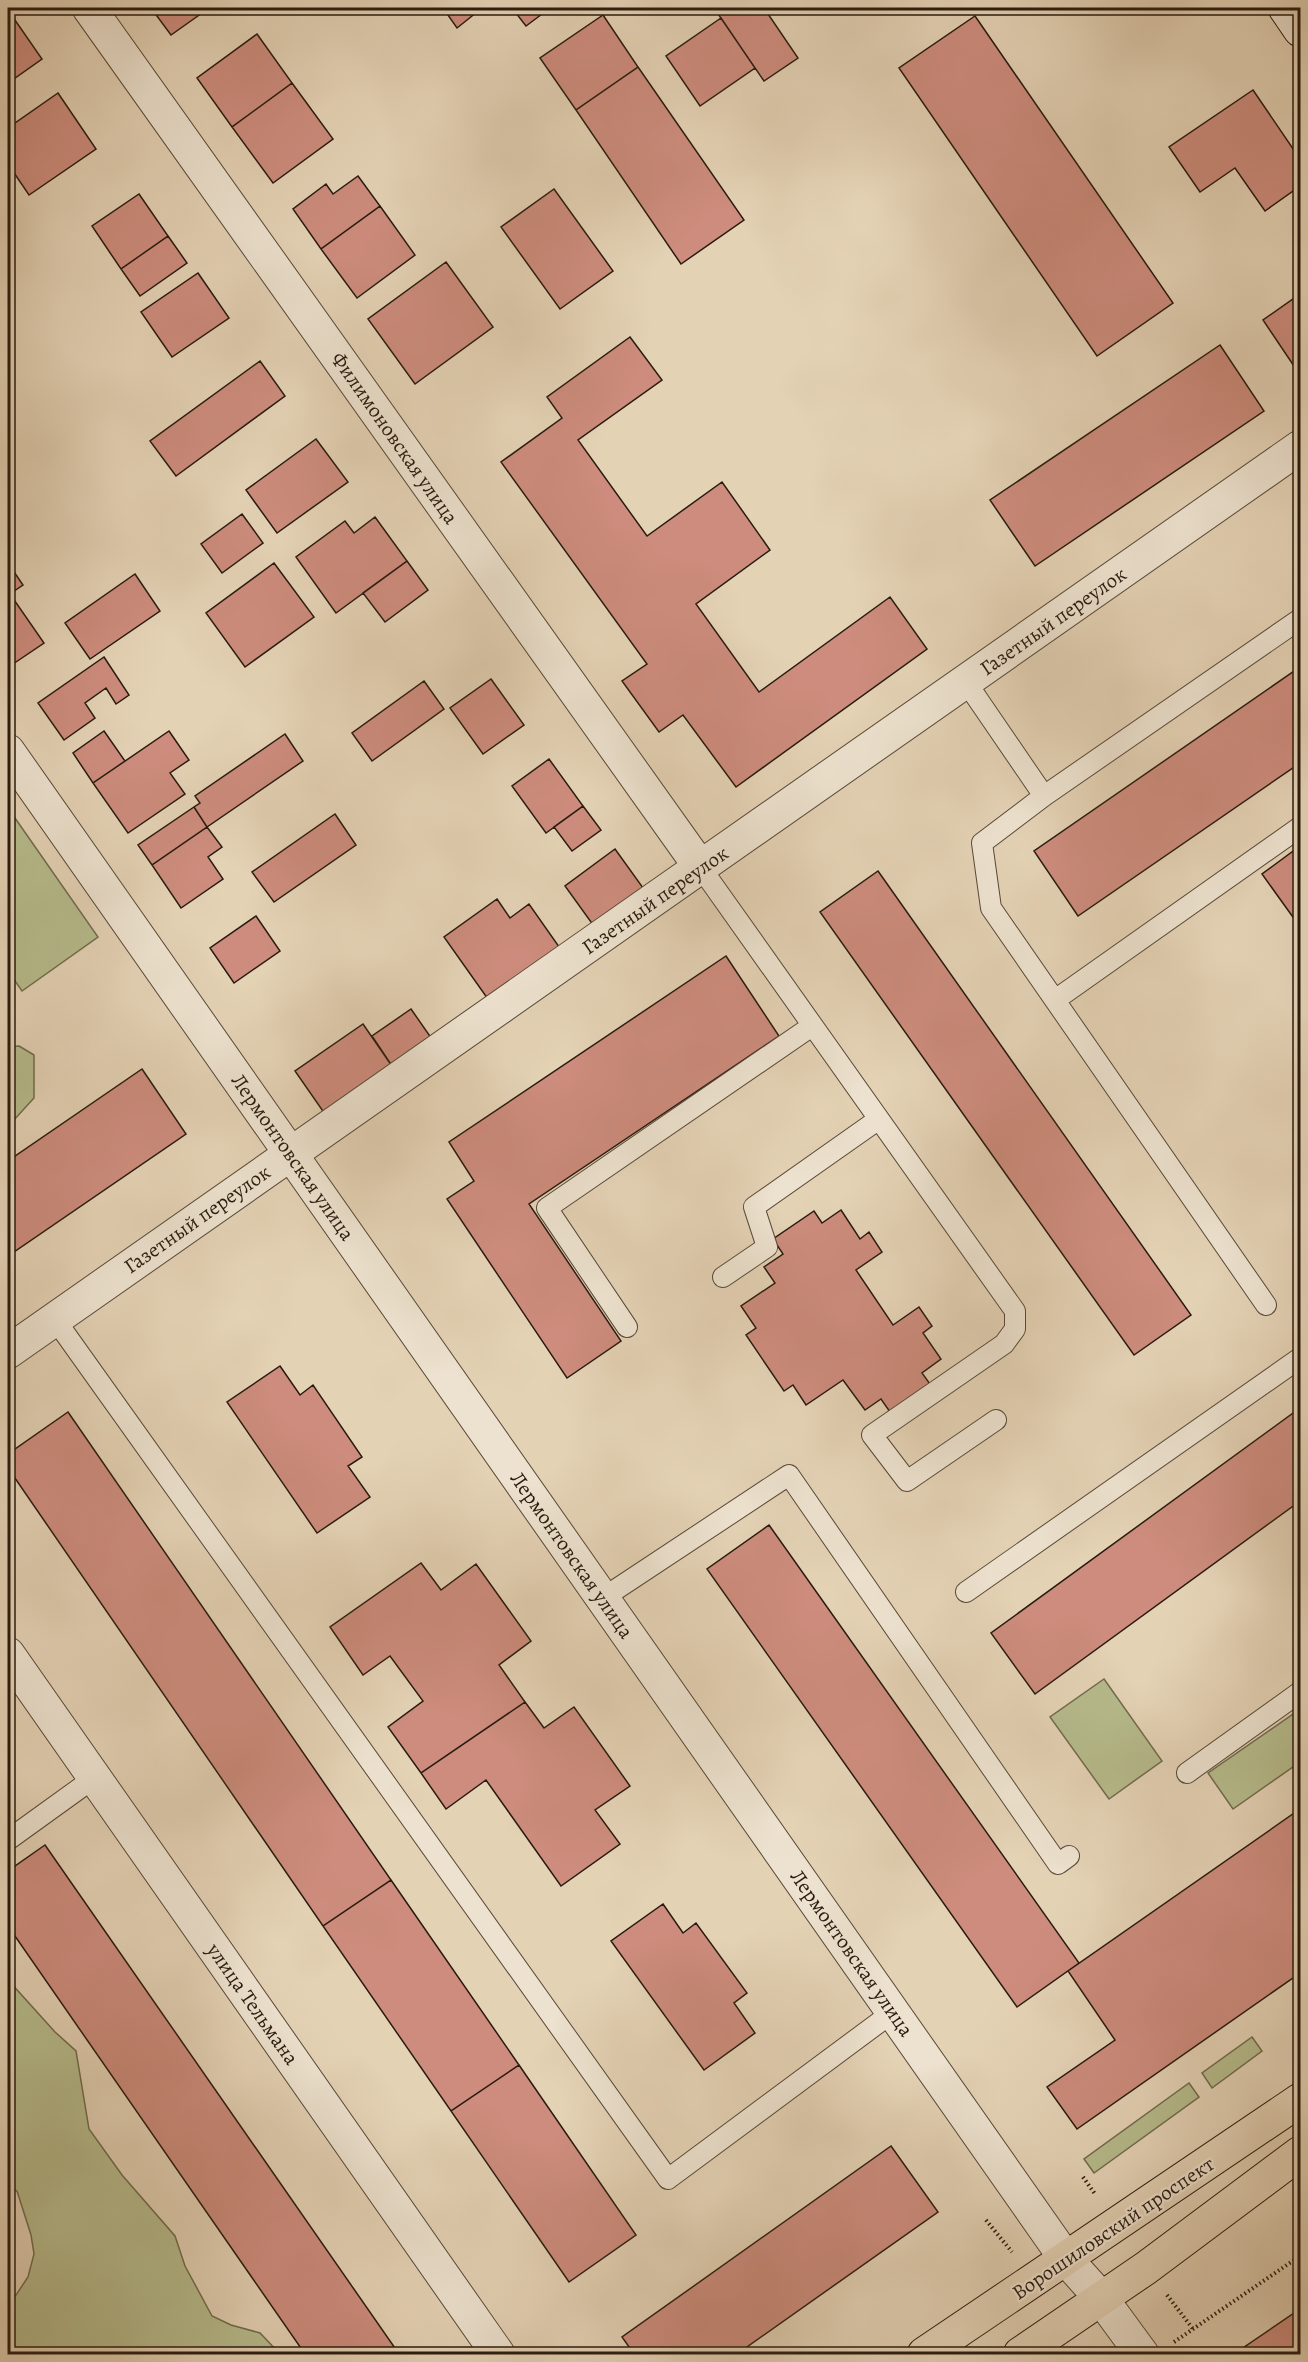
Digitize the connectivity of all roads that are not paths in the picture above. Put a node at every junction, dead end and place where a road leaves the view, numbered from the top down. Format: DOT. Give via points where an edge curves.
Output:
graph roads {
  1 [pos="89,8"];
  2 [pos="1285,8"];
  3 [pos="1300,30"];
  4 [pos="1300,447"];
  5 [pos="1300,619"];
  6 [pos="966,682"];
  7 [pos="8,751"];
  8 [pos="1044,796"];
  9 [pos="1300,827"];
  10 [pos="701,868"];
  11 [pos="1055,1000"];
  12 [pos="812,1026"];
  13 [pos="879,1119"];
  14 [pos="290,1154"];
  15 [pos="723,1277"];
  16 [pos="1266,1305"];
  17 [pos="54,1318"];
  18 [pos="627,1327"];
  19 [pos="8,1352"];
  20 [pos="1300,1358"];
  21 [pos="996,1420"];
  22 [pos="966,1592"];
  23 [pos="603,1598"];
  24 [pos="8,1654"];
  25 [pos="1300,1692"];
  26 [pos="1186,1773"];
  27 [pos="94,1778"];
  28 [pos="8,1840"];
  29 [pos="1069,1856"];
  30 [pos="893,2012"];
  31 [pos="1300,2100"];
  32 [pos="1300,2153"];
  33 [pos="1066,2259"];
  34 [pos="1101,2298"];
  35 [pos="1154,2351"];
  36 [pos="498,2355"];
  37 [pos="924,2355"];
  38 [pos="1020,2355"];
  1 -- 10 [label="street, Филимоновская улица"];
  2 -- 3 [label="street"];
  4 -- 6 [label="street, Газетный переулок"];
  5 -- 8 [label="lane"];
  6 -- 8 [label="lane"];
  6 -- 10 [label="street, Газетный переулок"];
  7 -- 14 [label="street, Лермонтовская улица"];
  8 -- 11 [label="lane" via="982,843 992,908"];
  9 -- 11 [label="lane"];
  10 -- 12 [label="lane"];
  10 -- 14 [label="street, Газетный переулок"];
  11 -- 16 [label="lane"];
  12 -- 13 [label="lane"];
  12 -- 18 [label="lane" via="547,1209"];
  13 -- 15 [label="lane" via="754,1207 767,1247"];
  13 -- 21 [label="lane" via="1015,1311 1015,1329 1004,1344 872,1435 907,1482"];
  14 -- 17 [label="street, Газетный переулок"];
  14 -- 23 [label="street, Лермонтовская улица"];
  17 -- 19 [label="street, Газетный переулок"];
  17 -- 30 [label="lane" via="668,2179"];
  20 -- 22 [label="lane"];
  23 -- 29 [label="lane" via="789,1475 1058,1864"];
  23 -- 30 [label="street, Лермонтовская улица"];
  24 -- 27 [label="street, улица Тельмана"];
  25 -- 26 [label="lane"];
  27 -- 28 [label="lane"];
  27 -- 36 [label="street, улица Тельмана"];
  30 -- 33 [label="street, Лермонтовская улица"];
  31 -- 33 [label="main road, Ворошиловский проспект"];
  32 -- 34 [label="main road"];
  33 -- 34 [label="street, Лермонтовская улица"];
  33 -- 37 [label="main road, Ворошиловский проспект"];
  34 -- 35 [label="street, Лермонтовская улица"];
  34 -- 38 [label="main road"];
}
